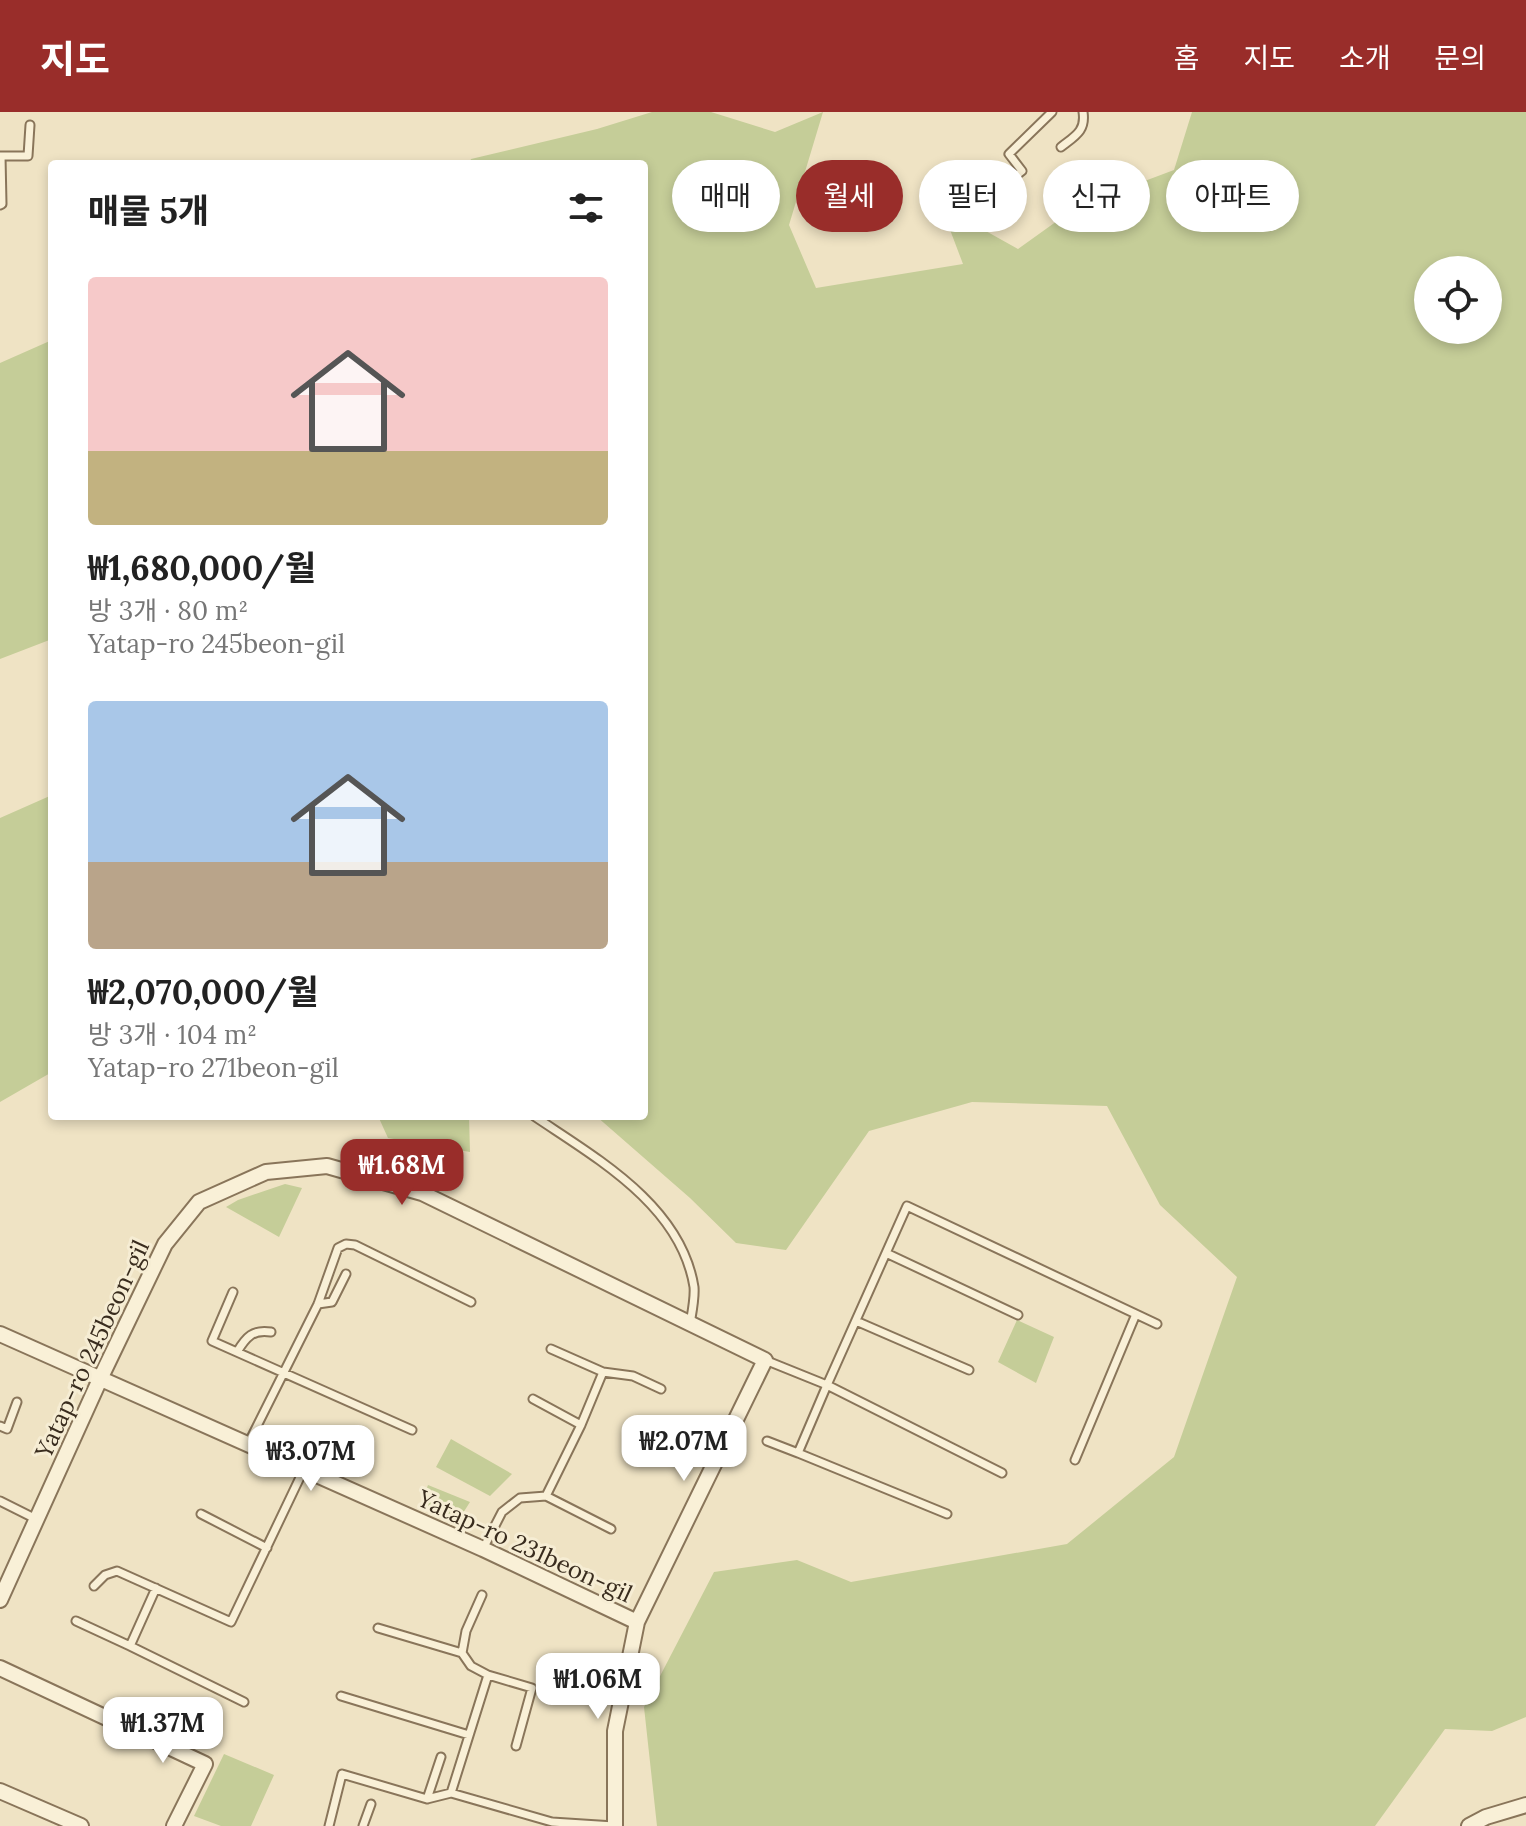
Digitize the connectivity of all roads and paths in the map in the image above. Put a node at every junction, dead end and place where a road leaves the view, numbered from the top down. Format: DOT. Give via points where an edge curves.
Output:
graph roads {
  1 [pos="1052,112"];
  2 [pos="1083,112"];
  3 [pos="30,125"];
  4 [pos="1061,147"];
  5 [pos="0,156"];
  6 [pos="1014,160"];
  7 [pos="0,205"];
  8 [pos="540,1120"];
  9 [pos="886,1253"];
  10 [pos="346,1274"];
  11 [pos="233,1292"];
  12 [pos="471,1302"];
  13 [pos="318,1304"];
  14 [pos="1136,1314"];
  15 [pos="1018,1315"];
  16 [pos="856,1321"];
  17 [pos="690,1324"];
  18 [pos="1157,1324"];
  19 [pos="271,1332"];
  20 [pos="0,1334"];
  21 [pos="551,1349"];
  22 [pos="237,1352"];
  23 [pos="765,1360"];
  24 [pos="969,1370"];
  25 [pos="603,1372"];
  26 [pos="285,1373"];
  27 [pos="101,1377"];
  28 [pos="827,1385"];
  29 [pos="661,1389"];
  30 [pos="533,1399"];
  31 [pos="17,1402"];
  32 [pos="581,1425"];
  33 [pos="0,1426"];
  34 [pos="412,1430"];
  35 [pos="767,1441"];
  36 [pos="248,1444"];
  37 [pos="798,1453"];
  38 [pos="1075,1460"];
  39 [pos="304,1469"];
  40 [pos="1002,1473"];
  41 [pos="546,1496"];
  42 [pos="0,1501"];
  43 [pos="201,1514"];
  44 [pos="947,1514"];
  45 [pos="38,1520"];
  46 [pos="611,1529"];
  47 [pos="267,1548"];
  48 [pos="483,1549"];
  49 [pos="94,1586"];
  50 [pos="156,1588"];
  51 [pos="482,1595"];
  52 [pos="0,1600"];
  53 [pos="76,1621"];
  54 [pos="637,1622"];
  55 [pos="378,1628"];
  56 [pos="130,1646"];
  57 [pos="462,1653"];
  58 [pos="0,1668"];
  59 [pos="488,1675"];
  60 [pos="341,1696"];
  61 [pos="244,1702"];
  62 [pos="469,1735"];
  63 [pos="516,1746"];
  64 [pos="441,1757"];
  65 [pos="0,1791"];
  66 [pos="451,1793"];
  67 [pos="427,1799"];
  68 [pos="371,1804"];
  69 [pos="1526,1805"];
  70 [pos="552,1824"];
  71 [pos="81,1826"];
  72 [pos="174,1826"];
  73 [pos="329,1826"];
  74 [pos="363,1826"];
  75 [pos="615,1826"];
  76 [pos="1469,1826"];
  1 -- 6 [label="lane" via="1009,154"];
  2 -- 4 [label="lane" via="1081,132"];
  3 -- 5 [label="lane" via="28,156"];
  5 -- 7 [label="lane"];
  8 -- 17 [label="lane" via="609,1168 667,1224 685,1256 694,1289"];
  9 -- 14 [label="lane" via="907,1206"];
  9 -- 15 [label="lane"];
  9 -- 16 [label="lane"];
  10 -- 13 [label="lane" via="332,1302"];
  11 -- 22 [label="lane" via="212,1341"];
  12 -- 13 [label="lane" via="346,1244 338,1248"];
  13 -- 26 [label="lane"];
  14 -- 18 [label="lane"];
  14 -- 38 [label="lane"];
  16 -- 24 [label="lane"];
  16 -- 28 [label="lane"];
  17 -- 23 [label="street, Yatap-ro 245beon-gil"];
  17 -- 27 [label="street, Yatap-ro 245beon-gil" via="422,1193 327,1166 266,1172 199,1202 165,1244"];
  19 -- 22 [label="lane" via="260,1330 246,1337"];
  20 -- 27 [label="street, Yatap-ro 231beon-gil"];
  21 -- 25 [label="lane"];
  22 -- 26 [label="lane"];
  23 -- 28 [label="lane"];
  23 -- 54 [label="street"];
  25 -- 29 [label="lane" via="633,1376"];
  25 -- 32 [label="lane"];
  26 -- 34 [label="lane"];
  26 -- 36 [label="lane"];
  27 -- 36 [label="street, Yatap-ro 231beon-gil"];
  27 -- 45 [label="street, Yatap-ro 245beon-gil"];
  28 -- 37 [label="lane"];
  28 -- 40 [label="lane"];
  30 -- 32 [label="lane"];
  31 -- 33 [label="lane" via="7,1429"];
  32 -- 41 [label="lane"];
  35 -- 37 [label="lane"];
  36 -- 39 [label="street, Yatap-ro 231beon-gil"];
  37 -- 44 [label="lane"];
  39 -- 47 [label="lane"];
  39 -- 48 [label="street, Yatap-ro 231beon-gil"];
  41 -- 46 [label="lane"];
  41 -- 48 [label="lane" via="520,1498 502,1512"];
  42 -- 45 [label="lane"];
  43 -- 47 [label="lane"];
  45 -- 52 [label="street, Yatap-ro 245beon-gil"];
  47 -- 50 [label="lane" via="231,1622"];
  48 -- 54 [label="street, Yatap-ro 231beon-gil"];
  49 -- 50 [label="lane" via="117,1571"];
  50 -- 56 [label="lane"];
  51 -- 57 [label="lane"];
  53 -- 56 [label="lane"];
  54 -- 75 [label="street" via="615,1731"];
  55 -- 57 [label="lane"];
  56 -- 61 [label="lane"];
  57 -- 59 [label="lane" via="471,1666"];
  58 -- 72 [label="street" via="205,1764"];
  59 -- 62 [label="lane"];
  59 -- 63 [label="lane" via="532,1688"];
  60 -- 62 [label="lane"];
  62 -- 66 [label="lane"];
  64 -- 67 [label="lane"];
  65 -- 71 [label="street"];
  66 -- 67 [label="lane"];
  66 -- 70 [label="lane"];
  67 -- 73 [label="lane" via="342,1774"];
  68 -- 74 [label="lane"];
  69 -- 76 [label="street"];
  70 -- 75 [label="lane"];
}
